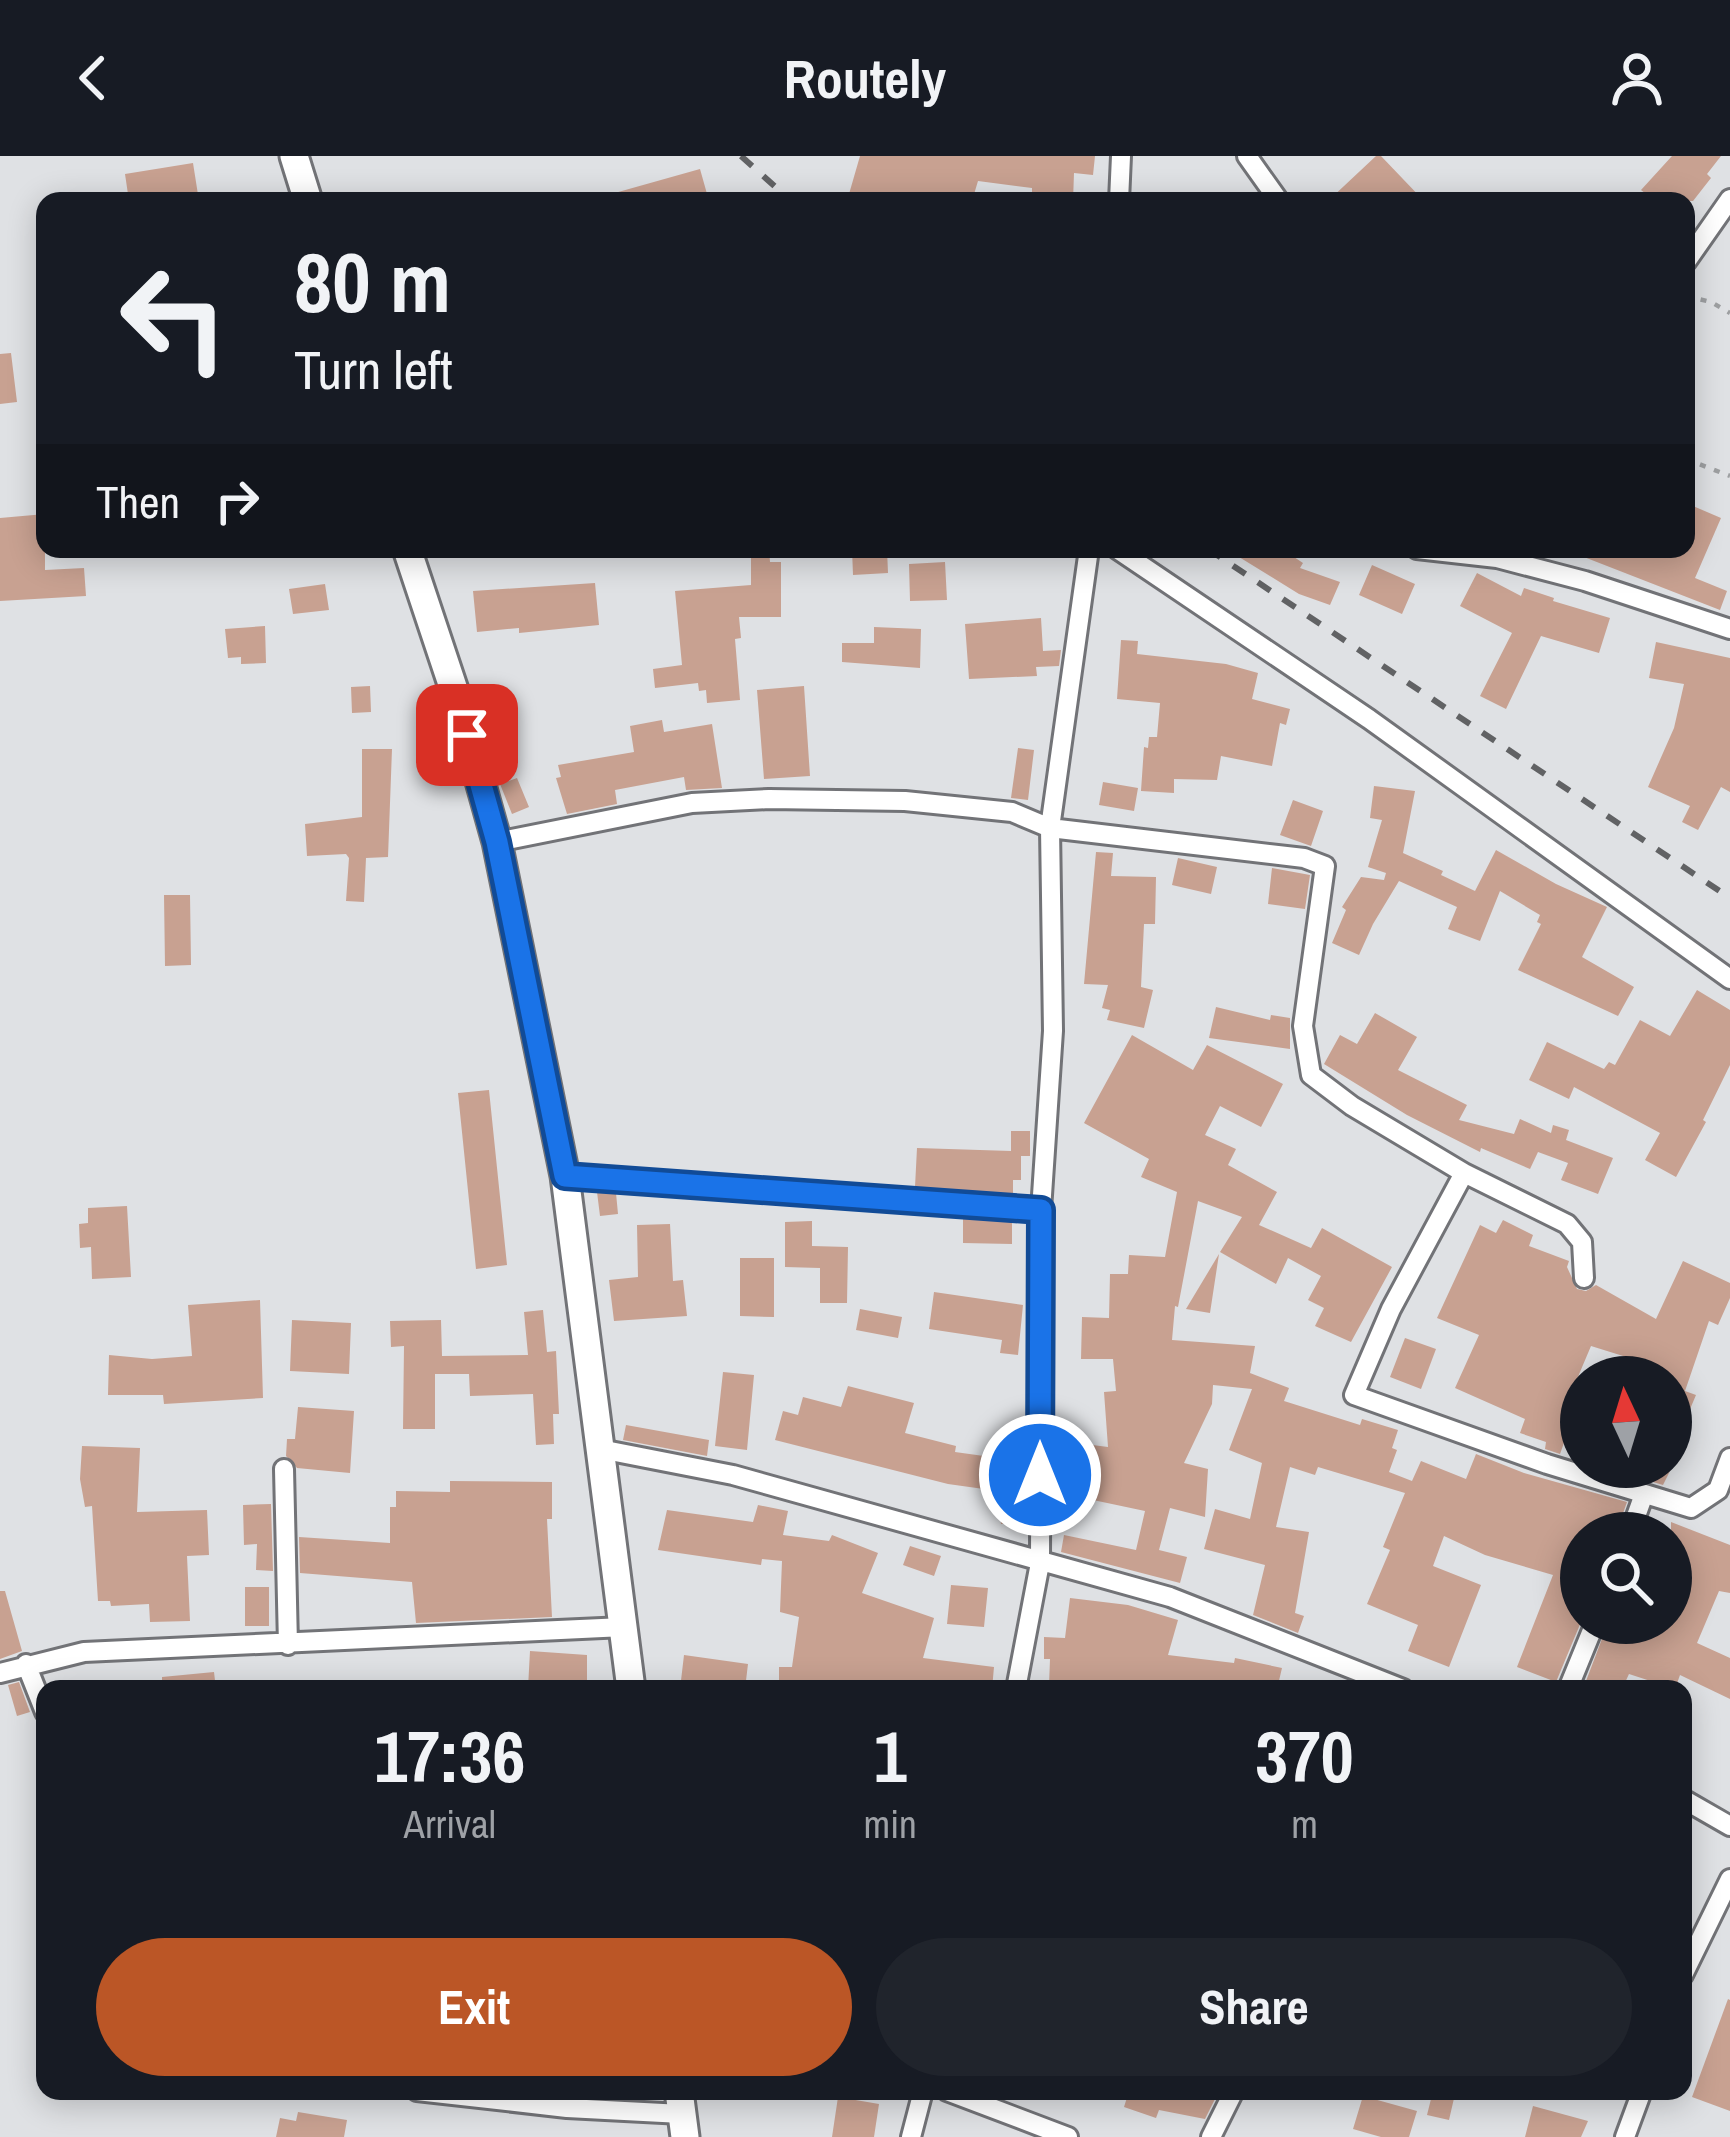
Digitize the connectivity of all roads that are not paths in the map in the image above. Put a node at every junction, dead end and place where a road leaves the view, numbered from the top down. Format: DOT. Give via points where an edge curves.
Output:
graph roads {
  1 [pos="294,156"];
  2 [pos="1121,156"];
  3 [pos="1247,156"];
  4 [pos="305,192"];
  5 [pos="1119,192"];
  6 [pos="1273,192"];
  7 [pos="1730,199"];
  8 [pos="1695,249"];
  9 [pos="410,558"];
  10 [pos="1088,558"];
  11 [pos="1130,558"];
  12 [pos="1509,558"];
  13 [pos="1730,629"];
  14 [pos="1050,828"];
  15 [pos="497,842"];
  16 [pos="1730,979"];
  17 [pos="1465,1173"];
  18 [pos="565,1176"];
  19 [pos="1041,1210"];
  20 [pos="1584,1278"];
  21 [pos="600,1449"];
  22 [pos="1730,1458"];
  23 [pos="284,1469"];
  24 [pos="1644,1494"];
  25 [pos="1638,1512"];
  26 [pos="1040,1563"];
  27 [pos="624,1628"];
  28 [pos="1586,1644"];
  29 [pos="288,1645"];
  30 [pos="26,1664"];
  31 [pos="0,1673"];
  32 [pos="630,1680"];
  33 [pos="1018,1680"];
  34 [pos="1380,1680"];
  35 [pos="1572,1680"];
  36 [pos="36,1689"];
  37 [pos="1692,1804"];
  38 [pos="1730,1826"];
  39 [pos="1730,1879"];
  40 [pos="1692,1957"];
  41 [pos="496,2100"];
  42 [pos="921,2100"];
  43 [pos="971,2100"];
  44 [pos="1230,2100"];
  45 [pos="1639,2100"];
  46 [pos="682,2114"];
  47 [pos="911,2137"];
  48 [pos="1069,2137"];
  49 [pos="1211,2137"];
  50 [pos="1625,2137"];
  1 -- 4 [label="street"];
  2 -- 5 [label="street"];
  3 -- 6 [label="street"];
  7 -- 8 [label="street"];
  9 -- 15 [label="street"];
  10 -- 14 [label="street"];
  11 -- 16 [label="street"];
  12 -- 13 [label="street"];
  14 -- 15 [label="street" via="1012,812 926,803 769,799 692,803"];
  14 -- 17 [label="street" via="1325,866 1304,1027 1311,1075"];
  14 -- 19 [label="street" via="1053,1031"];
  15 -- 18 [label="street"];
  17 -- 20 [label="street" via="1567,1224 1582,1242"];
  17 -- 24 [label="street" via="1354,1395"];
  18 -- 19 [label="street"];
  18 -- 21 [label="street"];
  19 -- 26 [label="street"];
  21 -- 26 [label="street" via="733,1475"];
  21 -- 27 [label="street"];
  22 -- 24 [label="street" via="1718,1490 1691,1508"];
  23 -- 29 [label="street"];
  24 -- 25 [label="street"];
  26 -- 33 [label="street"];
  26 -- 34 [label="street" via="1170,1597"];
  27 -- 29 [label="street"];
  27 -- 32 [label="street"];
  28 -- 35 [label="street"];
  29 -- 30 [label="street" via="84,1652"];
  30 -- 31 [label="street"];
  30 -- 36 [label="street"];
  37 -- 38 [label="street"];
  39 -- 40 [label="street"];
  41 -- 46 [label="street"];
  42 -- 47 [label="street"];
  43 -- 48 [label="street"];
  44 -- 49 [label="street"];
  45 -- 50 [label="street"];
}
